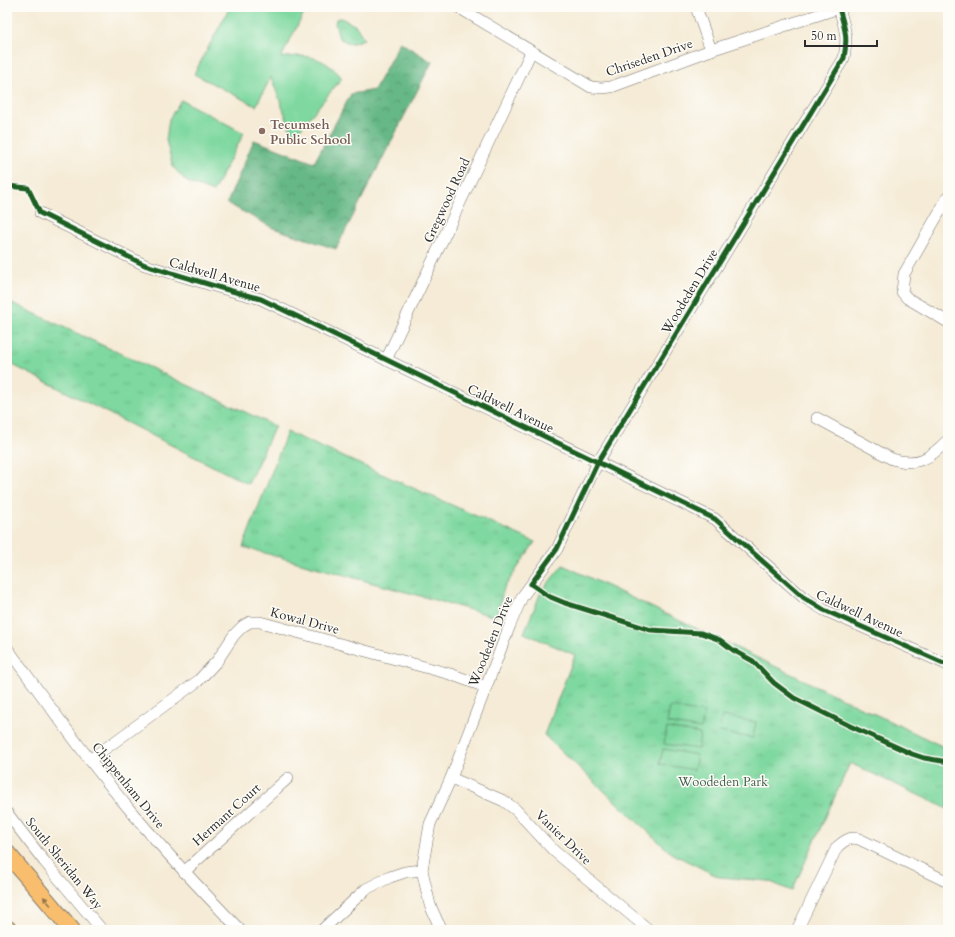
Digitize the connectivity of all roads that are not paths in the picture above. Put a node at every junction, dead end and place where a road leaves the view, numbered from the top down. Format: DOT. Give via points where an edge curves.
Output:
graph roads {
  1 [pos="458,7"];
  2 [pos="696,7"];
  3 [pos="841,8"];
  4 [pos="711,50"];
  5 [pos="531,52"];
  6 [pos="948,197"];
  7 [pos="40,213"];
  8 [pos="948,322"];
  9 [pos="386,360"];
  10 [pos="817,418"];
  11 [pos="948,440"];
  12 [pos="598,462"];
  13 [pos="7,648"];
  14 [pos="948,665"];
  15 [pos="486,688"];
  16 [pos="91,759"];
  17 [pos="288,778"];
  18 [pos="451,778"];
  19 [pos="7,813"];
  20 [pos="7,852"];
  21 [pos="422,870"];
  22 [pos="184,872"];
  23 [pos="948,882"];
  24 [pos="7,928"];
  25 [pos="9,930"];
  26 [pos="72,930"];
  27 [pos="102,930"];
  28 [pos="240,930"];
  29 [pos="322,930"];
  30 [pos="443,930"];
  31 [pos="649,930"];
  32 [pos="797,930"];
  1 -- 5 [label="street, Chriseden Drive"];
  2 -- 4 [label="street"];
  3 -- 4 [label="street, Chriseden Drive"];
  3 -- 12 [label="street, Woodeden Drive" via="846,35 844,58"];
  4 -- 5 [label="street, Chriseden Drive" via="612,87 601,88 592,87"];
  5 -- 9 [label="street, Gregwood Road"];
  6 -- 8 [label="street" via="904,274 902,292 907,298"];
  7 -- 9 [label="street, Caldwell Avenue" via="145,265 261,299"];
  9 -- 12 [label="street, Caldwell Avenue"];
  10 -- 11 [label="street" via="892,459 903,462 916,462 928,458"];
  12 -- 14 [label="street, Caldwell Avenue" via="716,519 802,598"];
  12 -- 15 [label="street, Woodeden Drive" via="557,549 522,597"];
  13 -- 16 [label="street, Chippenham Drive"];
  15 -- 16 [label="street, Kowal Drive" via="450,674 260,622 250,622 238,630 217,661 198,681"];
  15 -- 18 [label="street, Woodeden Drive"];
  16 -- 22 [label="street, Chippenham Drive" via="134,815"];
  17 -- 22 [label="street, Hermant Court"];
  18 -- 21 [label="street, Woodeden Drive" via="430,824"];
  18 -- 31 [label="street, Vanier Drive" via="504,801 516,810 554,851"];
  19 -- 27 [label="street, South Sheridan Way"];
  26 -- 20 [label="highway, one-way"];
  21 -- 29 [label="street" via="390,877 366,889"];
  21 -- 30 [label="street, Woodeden Drive" via="430,905"];
  22 -- 28 [label="street, Chippenham Drive"];
  23 -- 32 [label="street" via="859,839 845,840 837,847"];
  24 -- 25 [label="highway"];
}
